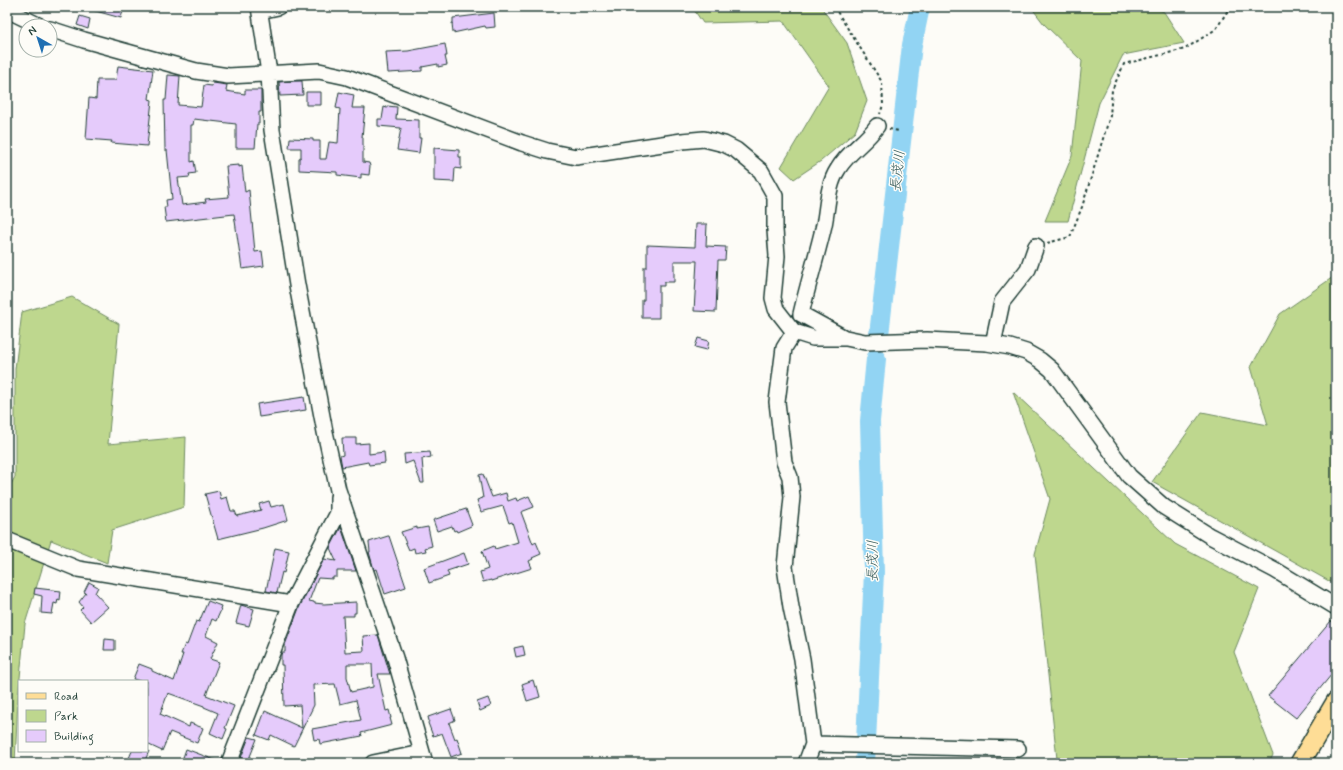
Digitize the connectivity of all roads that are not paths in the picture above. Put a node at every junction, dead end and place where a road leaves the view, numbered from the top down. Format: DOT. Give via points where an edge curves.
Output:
graph roads {
  1 [pos="278,7"];
  2 [pos="259,9"];
  3 [pos="7,10"];
  4 [pos="24,18"];
  5 [pos="58,32"];
  6 [pos="269,73"];
  7 [pos="877,126"];
  8 [pos="1036,246"];
  9 [pos="794,332"];
  10 [pos="846,338"];
  11 [pos="992,344"];
  12 [pos="338,490"];
  13 [pos="7,540"];
  14 [pos="291,604"];
  15 [pos="1336,607"];
  16 [pos="1336,702"];
  17 [pos="813,744"];
  18 [pos="1018,749"];
  19 [pos="424,758"];
  20 [pos="229,763"];
  21 [pos="373,763"];
  22 [pos="806,763"];
  23 [pos="1300,763"];
  1 -- 2 [label="street"];
  2 -- 6 [label="street"];
  3 -- 4 [label="street"];
  5 -- 6 [label="street" via="196,70 228,76"];
  6 -- 9 [label="street" via="320,71 347,76 522,143 576,157 704,139 724,144 736,150 761,171 775,196 777,256 773,298 776,309"];
  6 -- 12 [label="street" via="272,130 297,285"];
  7 -- 10 [label="street" via="838,169 829,189 824,223 800,314"];
  8 -- 11 [label="street" via="1028,270 1002,302"];
  9 -- 10 [label="street" via="813,338"];
  9 -- 17 [label="street" via="784,348 777,402 784,462 790,477 792,497 785,567 790,607 802,659"];
  10 -- 11 [label="street" via="865,342 927,340"];
  11 -- 15 [label="street" via="1026,352 1052,370 1129,476 1164,507"];
  12 -- 14 [label="street" via="338,513"];
  12 -- 19 [label="street" via="395,658"];
  13 -- 14 [label="street" via="78,569"];
  14 -- 20 [label="street"];
  16 -- 23 [label="main road"];
  17 -- 18 [label="street"];
  17 -- 22 [label="street"];
  19 -- 21 [label="street"];
}
